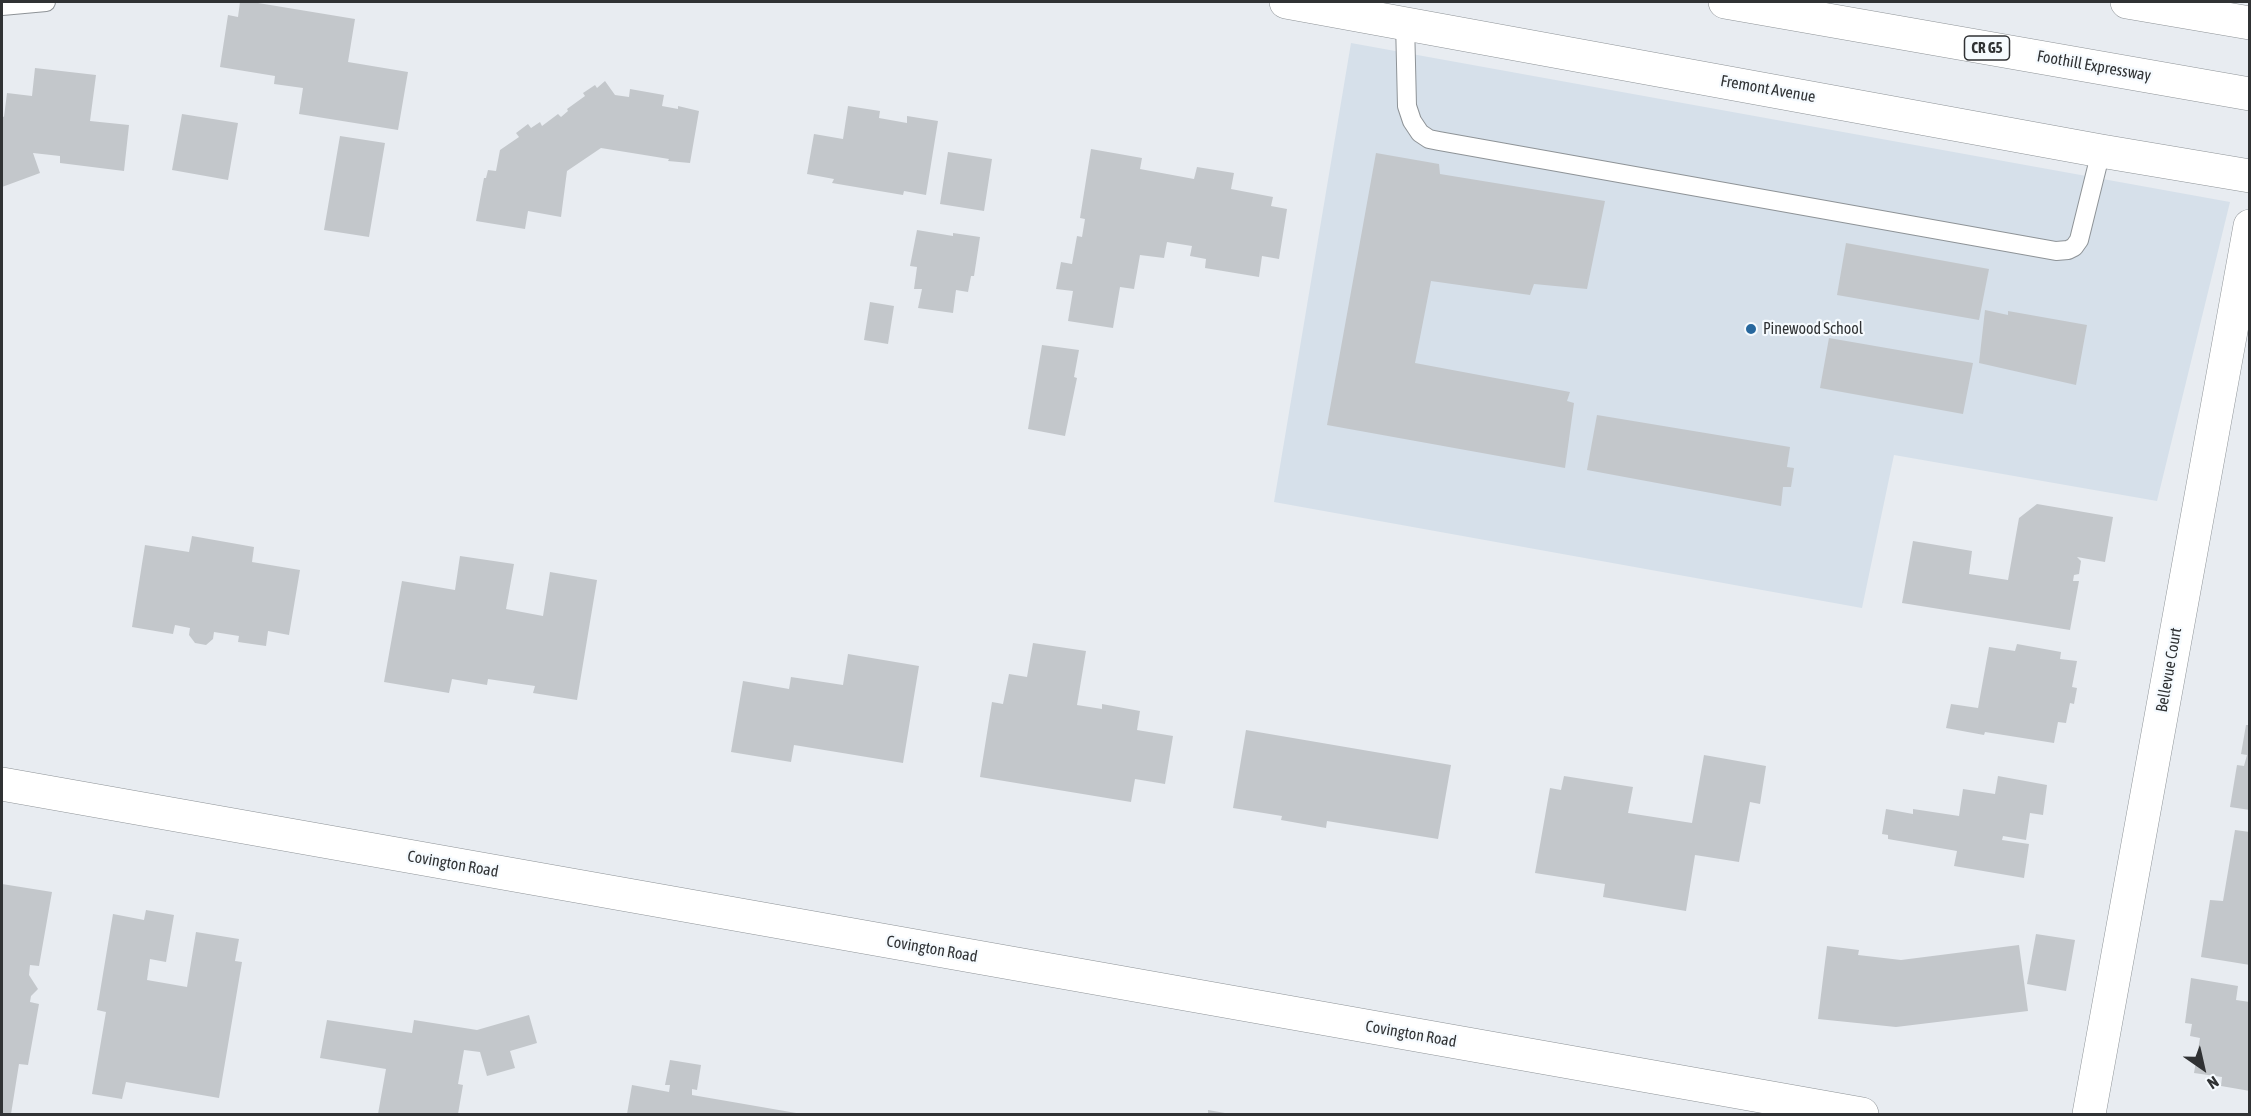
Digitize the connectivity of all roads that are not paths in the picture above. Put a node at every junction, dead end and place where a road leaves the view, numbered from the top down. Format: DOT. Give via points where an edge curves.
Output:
graph roads {
  1 [pos="46,2"];
  2 [pos="1286,2"];
  3 [pos="1725,2"];
  4 [pos="2127,2"];
  5 [pos="2,6"];
  6 [pos="1405,22"];
  7 [pos="2250,23"];
  8 [pos="2250,94"];
  9 [pos="2101,151"];
  10 [pos="2250,176"];
  11 [pos="2250,226"];
  12 [pos="2,784"];
  13 [pos="1863,1114"];
  14 [pos="2089,1114"];
  1 -- 5 [label="lane"];
  2 -- 6 [label="main road, Fremont Avenue"];
  3 -- 8 [label="main road, Foothill Expressway / CR G5"];
  4 -- 7 [label="main road"];
  6 -- 9 [label="main road, Fremont Avenue"];
  6 -- 9 [label="lane" via="1407,106 1412,121 1429,139 2056,250 2068,250 2079,240"];
  9 -- 10 [label="main road, Fremont Avenue"];
  11 -- 14 [label="main road, Bellevue Court"];
  12 -- 13 [label="main road, Covington Road"];
}
